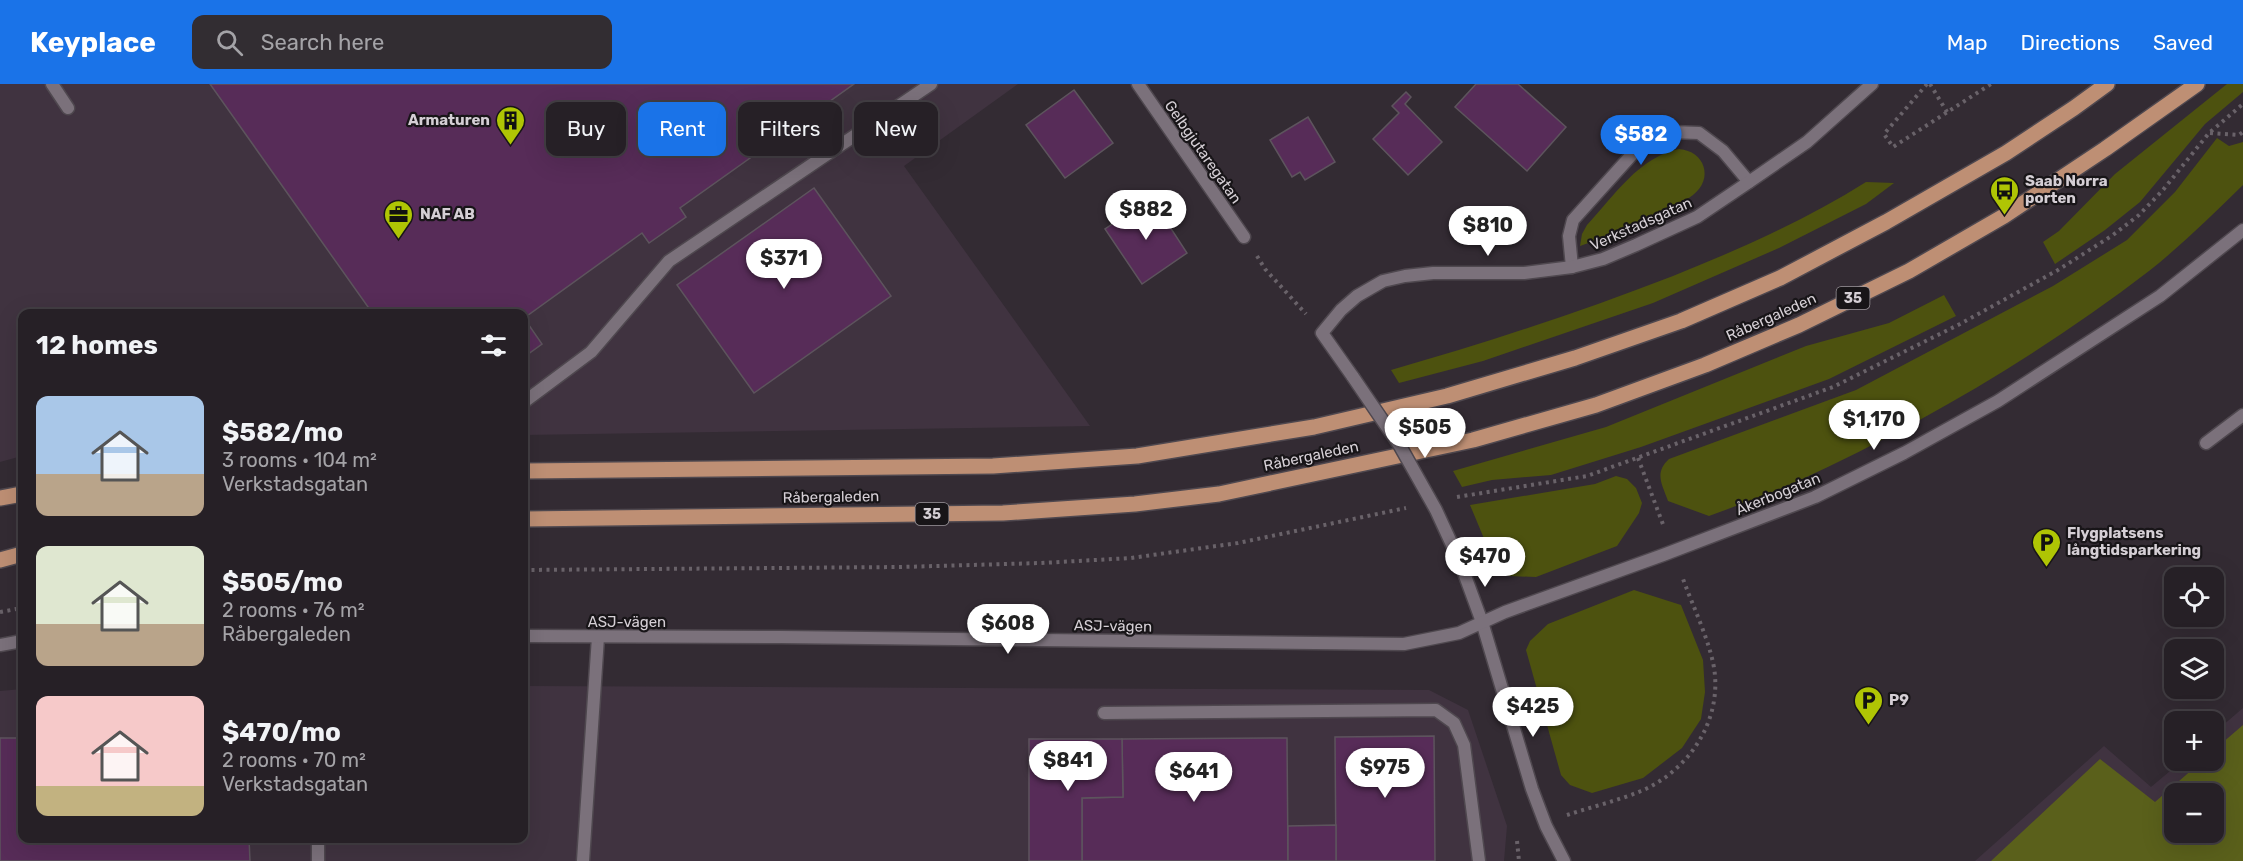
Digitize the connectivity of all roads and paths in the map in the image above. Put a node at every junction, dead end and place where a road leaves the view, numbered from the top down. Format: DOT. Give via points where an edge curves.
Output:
graph roads {
  1 [pos="52,84"];
  2 [pos="931,84"];
  3 [pos="1138,84"];
  4 [pos="1872,84"];
  5 [pos="1928,84"];
  6 [pos="1991,84"];
  7 [pos="2107,84"];
  8 [pos="2197,84"];
  9 [pos="68,108"];
  10 [pos="1947,112"];
  11 [pos="2209,132"];
  12 [pos="2243,132"];
  13 [pos="1749,183"];
  14 [pos="2243,231"];
  15 [pos="1244,237"];
  16 [pos="1572,267"];
  17 [pos="1322,333"];
  18 [pos="528,399"];
  19 [pos="2243,415"];
  20 [pos="2206,443"];
  21 [pos="1638,458"];
  22 [pos="528,471"];
  23 [pos="18,495"];
  24 [pos="0,498"];
  25 [pos="528,519"];
  26 [pos="1665,529"];
  27 [pos="18,555"];
  28 [pos="0,560"];
  29 [pos="1682,576"];
  30 [pos="18,609"];
  31 [pos="0,612"];
  32 [pos="1482,622"];
  33 [pos="528,636"];
  34 [pos="598,637"];
  35 [pos="18,642"];
  36 [pos="0,645"];
  37 [pos="1104,713"];
  38 [pos="1546,826"];
  39 [pos="1516,841"];
  40 [pos="318,843"];
  41 [pos="318,861"];
  42 [pos="583,861"];
  43 [pos="1479,861"];
  44 [pos="1519,861"];
  45 [pos="1564,861"];
  1 -- 9 [label="street"];
  2 -- 18 [label="street" via="669,261 591,352"];
  3 -- 15 [label="street, Gelbgjutaregatan"];
  4 -- 13 [label="street, Verkstadsgatan" via="1807,142"];
  5 -- 10 [label="path"];
  5 -- 10 [label="path" via="1884,134 1893,147"];
  6 -- 10 [label="path"];
  7 -- 22 [label="main road, Råbergaleden" via="2006,153 1780,278 1681,321 1447,396 1314,427 1137,456 993,466"];
  8 -- 25 [label="main road, Råbergaleden / 35" via="2004,216 1909,271 1705,366 1596,405 1473,440 1219,494 1135,504 1003,513"];
  11 -- 12 [label="path"];
  13 -- 16 [label="street, Verkstadsgatan" via="1697,217 1603,259"];
  13 -- 16 [label="street, Verkstadsgatan" via="1723,151 1700,133 1671,132 1637,149 1573,220 1569,236"];
  14 -- 32 [label="street, Åkerbogatan" via="2160,296 1998,401 1904,453 1815,496"];
  15 -- 17 [label="path" via="1265,268"];
  16 -- 17 [label="street, Verkstadsgatan" via="1524,273 1432,273 1383,281 1357,296"];
  17 -- 32 [label="street, bridge" via="1400,446 1436,510"];
  19 -- 20 [label="street"];
  21 -- 26 [label="path"];
  23 -- 24 [label="main road"];
  27 -- 28 [label="main road"];
  29 -- 38 [label="path" via="1715,676 1708,726 1696,747 1662,779 1641,791 1566,815"];
  30 -- 31 [label="path"];
  32 -- 34 [label="street, ASJ-vägen" via="1448,636 1404,644"];
  32 -- 38 [label="street"];
  33 -- 34 [label="street, ASJ-vägen"];
  34 -- 42 [label="street"];
  35 -- 36 [label="street"];
  37 -- 43 [label="street" via="1436,710 1454,723 1464,745"];
  38 -- 45 [label="street"];
  39 -- 44 [label="path"];
  40 -- 41 [label="street"];
}
